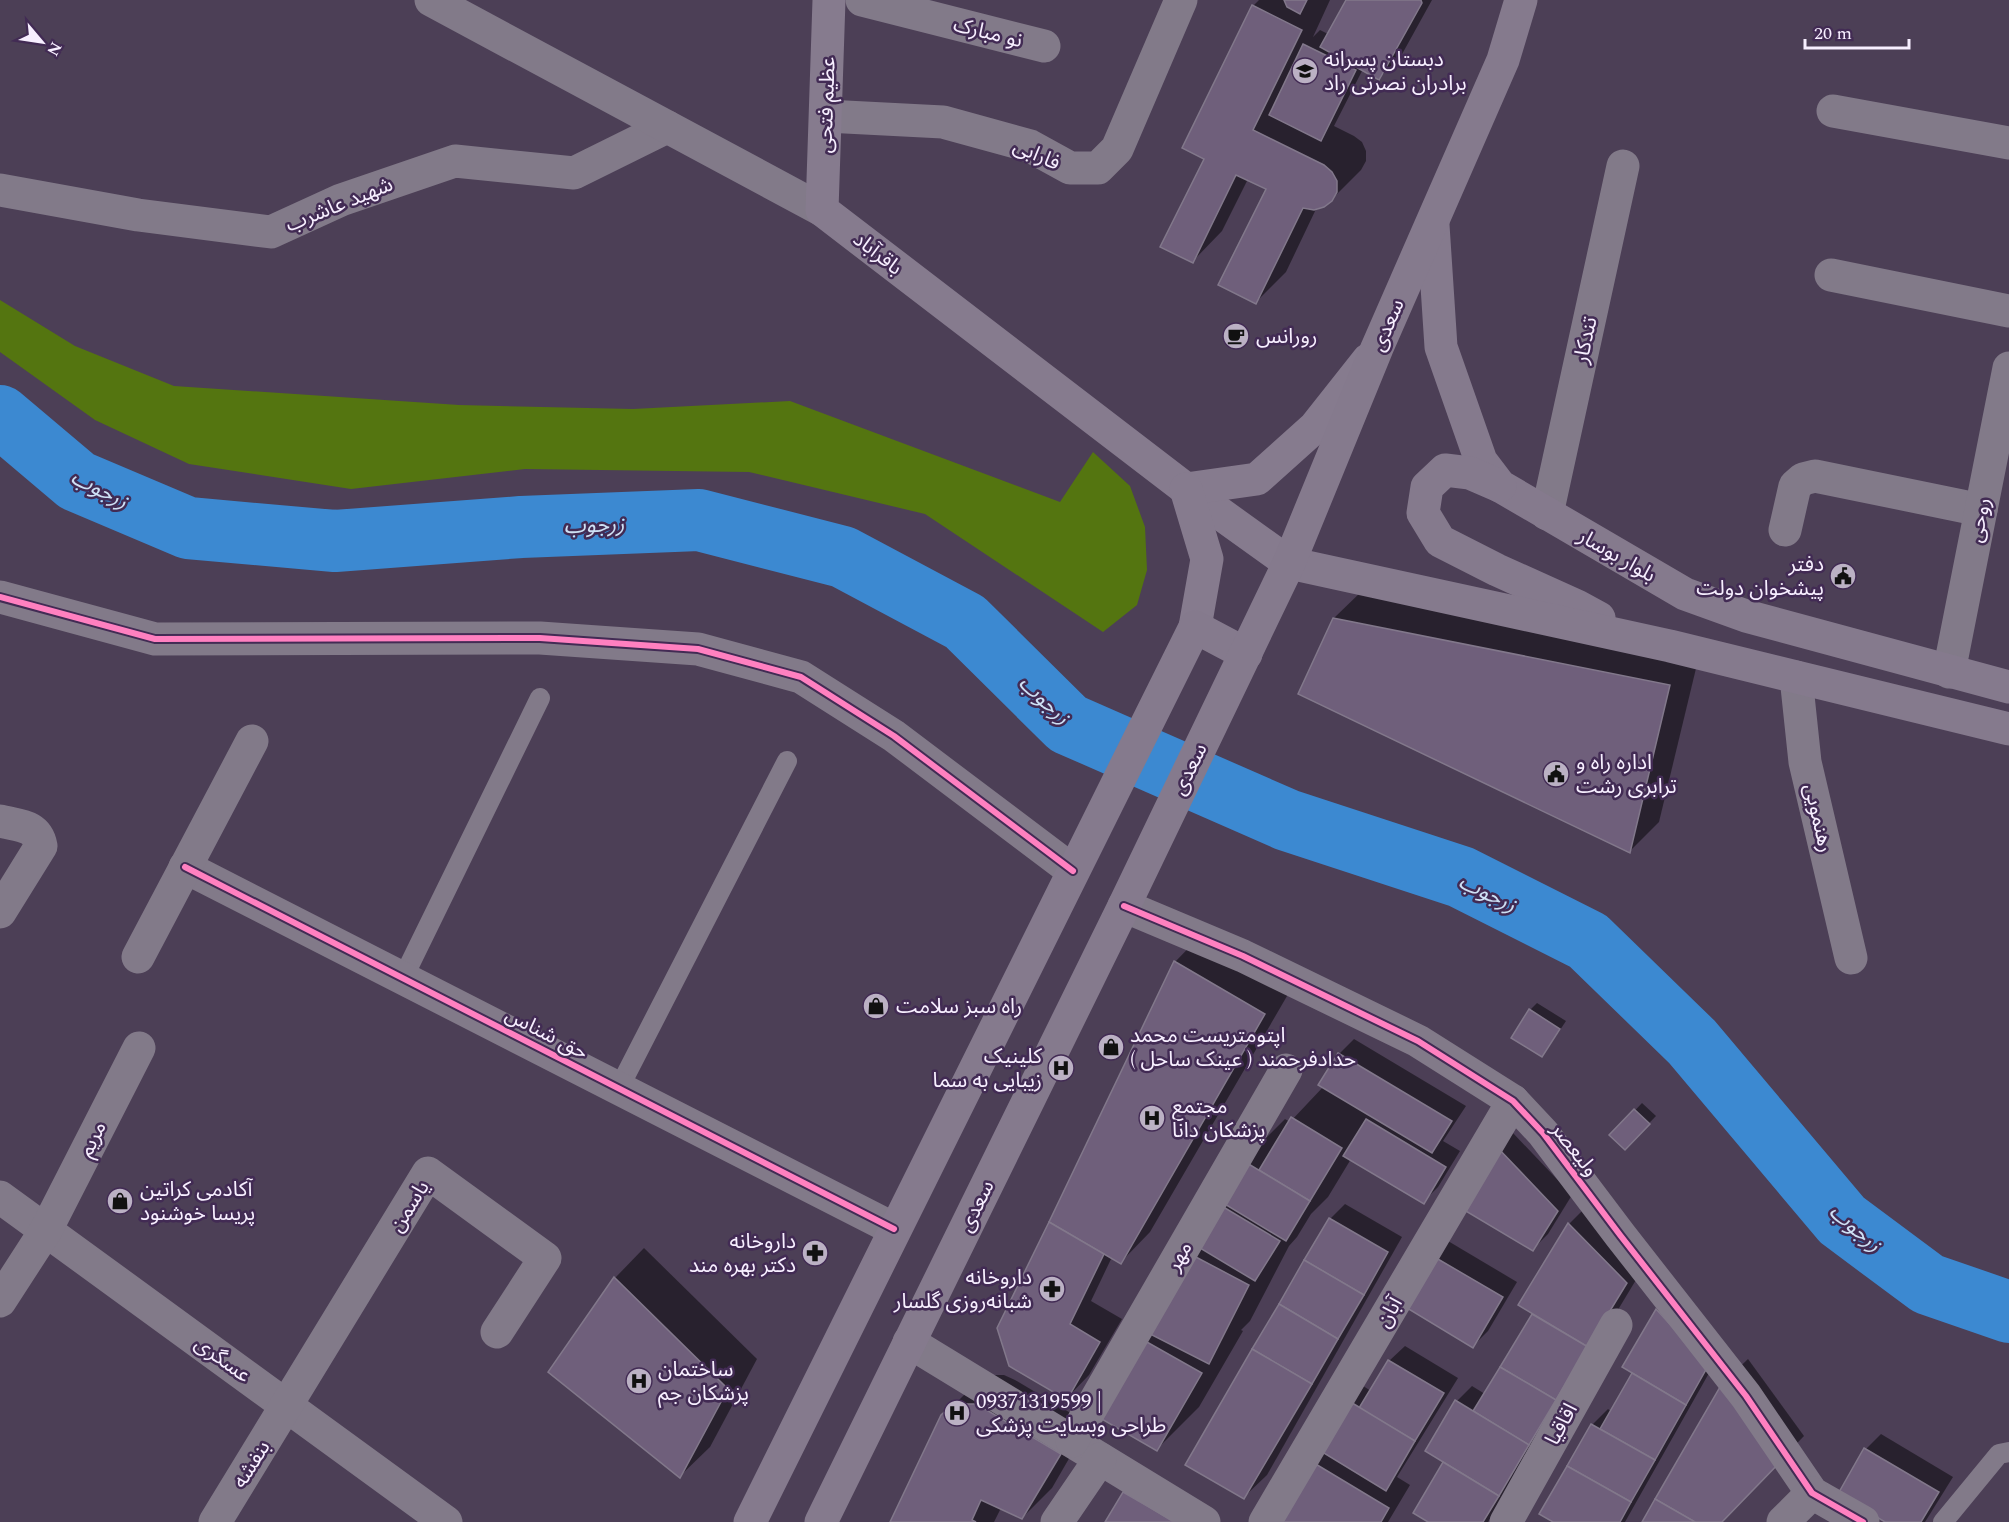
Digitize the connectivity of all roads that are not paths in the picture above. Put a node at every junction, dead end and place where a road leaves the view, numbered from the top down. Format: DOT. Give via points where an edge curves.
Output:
graph roads {
  1 [pos="829,0"];
  2 [pos="862,0"];
  3 [pos="1181,0"];
  4 [pos="1521,0"];
  5 [pos="445,3"];
  6 [pos="1044,46"];
  7 [pos="1833,111"];
  8 [pos="826,116"];
  9 [pos="667,128"];
  10 [pos="2009,143"];
  11 [pos="1623,166"];
  12 [pos="0,189"];
  13 [pos="822,210"];
  14 [pos="1433,220"];
  15 [pos="1831,275"];
  16 [pos="2009,311"];
  17 [pos="1377,348"];
  18 [pos="2009,368"];
  19 [pos="1500,486"];
  20 [pos="1186,489"];
  21 [pos="1981,510"];
  22 [pos="1547,514"];
  23 [pos="1785,530"];
  24 [pos="1289,563"];
  25 [pos="0,597"];
  26 [pos="1195,627"];
  27 [pos="1670,646"];
  28 [pos="1246,654"];
  29 [pos="1948,672"];
  30 [pos="1796,677"];
  31 [pos="2009,687"];
  32 [pos="540,698"];
  33 [pos="2009,729"];
  34 [pos="252,741"];
  35 [pos="787,761"];
  36 [pos="0,821"];
  37 [pos="1079,859"];
  38 [pos="185,867"];
  39 [pos="1124,906"];
  40 [pos="0,912"];
  41 [pos="138,957"];
  42 [pos="1851,958"];
  43 [pos="403,978"];
  44 [pos="139,1048"];
  45 [pos="1286,1070"];
  46 [pos="619,1088"];
  47 [pos="1513,1101"];
  48 [pos="0,1197"];
  49 [pos="894,1229"];
  50 [pos="46,1230"];
  51 [pos="0,1301"];
  52 [pos="1616,1325"];
  53 [pos="497,1332"];
  54 [pos="909,1342"];
  55 [pos="287,1406"];
  56 [pos="1072,1441"];
  57 [pos="2009,1452"];
  58 [pos="1100,1459"];
  59 [pos="1812,1493"];
  60 [pos="215,1522"];
  61 [pos="446,1522"];
  62 [pos="750,1522"];
  63 [pos="821,1522"];
  64 [pos="1058,1522"];
  65 [pos="1204,1522"];
  66 [pos="1265,1522"];
  67 [pos="1506,1522"];
  68 [pos="1783,1522"];
  69 [pos="1863,1522"];
  70 [pos="1943,1522"];
  1 -- 8 [label="main road, عظیم فتحی"];
  2 -- 6 [label="street, نو مبارک"];
  3 -- 8 [label="street, فارابی" via="1117,149 1098,168 1070,168 1029,146 943,122"];
  4 -- 14 [label="main road, سعدی" via="1503,60"];
  5 -- 9 [label="street, باقرآباد"];
  7 -- 10 [label="street"];
  8 -- 13 [label="main road, عظیم فتحی"];
  9 -- 12 [label="street, شهید عاشرب" via="574,173 455,160 340,200 271,232 138,215"];
  9 -- 13 [label="street, باقرآباد"];
  11 -- 22 [label="street, تندکار"];
  13 -- 20 [label="main road, باقرآباد"];
  14 -- 17 [label="main road, سعدی"];
  14 -- 19 [label="main road, بلوار بوسار" via="1441,347 1481,461"];
  15 -- 16 [label="street"];
  17 -- 20 [label="main road" via="1315,428 1257,479"];
  17 -- 24 [label="main road, سعدی"];
  18 -- 21 [label="street, روحی"];
  19 -- 22 [label="main road, بلوار بوسار"];
  19 -- 27 [label="main road" via="1470,473 1445,470 1427,487 1423,513 1440,541 1594,616"];
  20 -- 24 [label="main road, باقرآباد"];
  20 -- 26 [label="main road" via="1207,559"];
  21 -- 23 [label="street" via="1815,476 1795,486"];
  21 -- 29 [label="street, روحی"];
  22 -- 29 [label="main road, بلوار بوسار" via="1685,594 1746,616"];
  24 -- 27 [label="main road"];
  24 -- 28 [label="main road, سعدی"];
  25 -- 37 [label="street" via="155,639 540,638 698,650 801,677"];
  26 -- 28 [label="main road"];
  26 -- 37 [label="main road"];
  27 -- 30 [label="main road"];
  28 -- 39 [label="main road, سعدی"];
  29 -- 31 [label="main road, بلوار بوسار"];
  30 -- 33 [label="main road"];
  30 -- 42 [label="street, رهنمویی" via="1805,762"];
  32 -- 43 [label="lane"];
  34 -- 38 [label="street"];
  35 -- 46 [label="lane"];
  36 -- 40 [label="street" via="31,828 39,836 41,846"];
  37 -- 49 [label="main road"];
  38 -- 41 [label="street"];
  38 -- 43 [label="street, حق شناس"];
  39 -- 47 [label="street, ولیعصر" via="1243,956 1418,1041"];
  39 -- 54 [label="main road, سعدی"];
  43 -- 46 [label="street, حق شناس"];
  44 -- 50 [label="street, مریم"];
  45 -- 56 [label="street, مهر"];
  46 -- 49 [label="street, حق شناس"];
  47 -- 59 [label="street, ولیعصر" via="1543,1133 1746,1396"];
  47 -- 66 [label="street, آبان"];
  48 -- 50 [label="street, عسگری"];
  49 -- 62 [label="main road"];
  50 -- 51 [label="street, مریم"];
  50 -- 55 [label="street, عسگری"];
  52 -- 67 [label="street, اقاقیا"];
  53 -- 55 [label="street, یاسمن" via="545,1258 428,1173"];
  54 -- 56 [label="street"];
  54 -- 63 [label="main road, سعدی"];
  55 -- 60 [label="street, بنفشه"];
  55 -- 61 [label="street, عسگری"];
  56 -- 58 [label="street"];
  57 -- 70 [label="lane" via="1999,1454"];
  58 -- 64 [label="street"];
  58 -- 65 [label="street"];
  59 -- 68 [label="street"];
  59 -- 69 [label="street, ولیعصر"];
}
